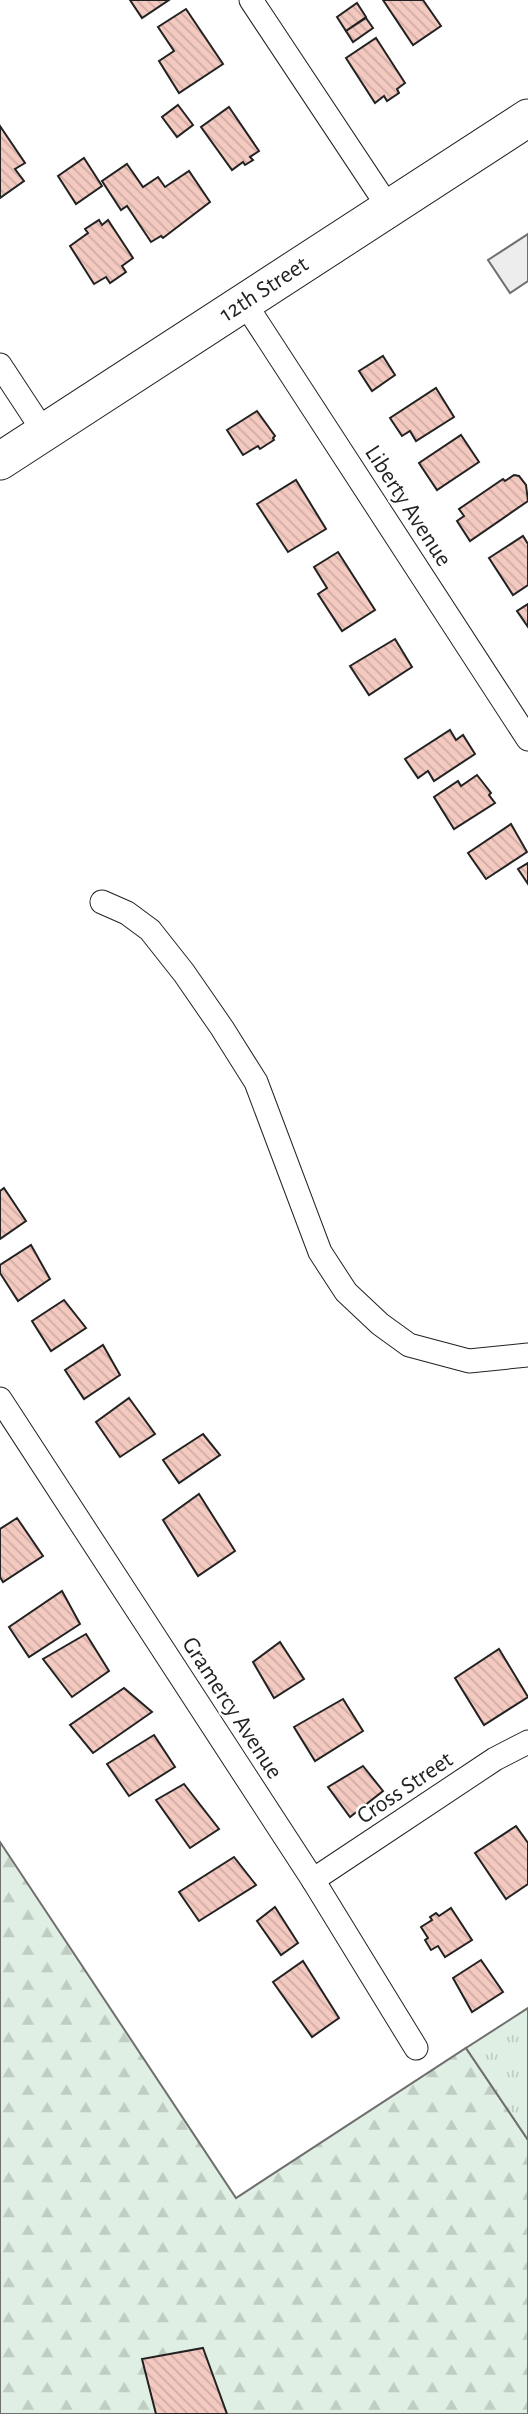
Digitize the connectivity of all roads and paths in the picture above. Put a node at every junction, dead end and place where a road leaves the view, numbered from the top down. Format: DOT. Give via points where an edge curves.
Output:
graph roads {
  1 [pos="251,0"];
  2 [pos="528,118"];
  3 [pos="389,208"];
  4 [pos="244,302"];
  5 [pos="0,365"];
  6 [pos="44,432"];
  7 [pos="0,461"];
  8 [pos="528,739"];
  9 [pos="102,902"];
  10 [pos="528,1355"];
  11 [pos="0,1399"];
  12 [pos="528,1742"];
  13 [pos="313,1880"];
  14 [pos="416,2048"];
  1 -- 3 [label="street"];
  2 -- 3 [label="main road, 12th Street"];
  3 -- 4 [label="main road, 12th Street"];
  4 -- 6 [label="main road, 12th Street"];
  4 -- 8 [label="street, Liberty Avenue"];
  5 -- 6 [label="street"];
  6 -- 7 [label="main road, 12th Street"];
  9 -- 10 [label="street" via="150,930 256,1082 320,1252 346,1292 409,1345 469,1361"];
  11 -- 13 [label="street, Gramercy Avenue"];
  12 -- 13 [label="street, Cross Street" via="495,1759"];
  13 -- 14 [label="street, Gramercy Avenue"];
}
